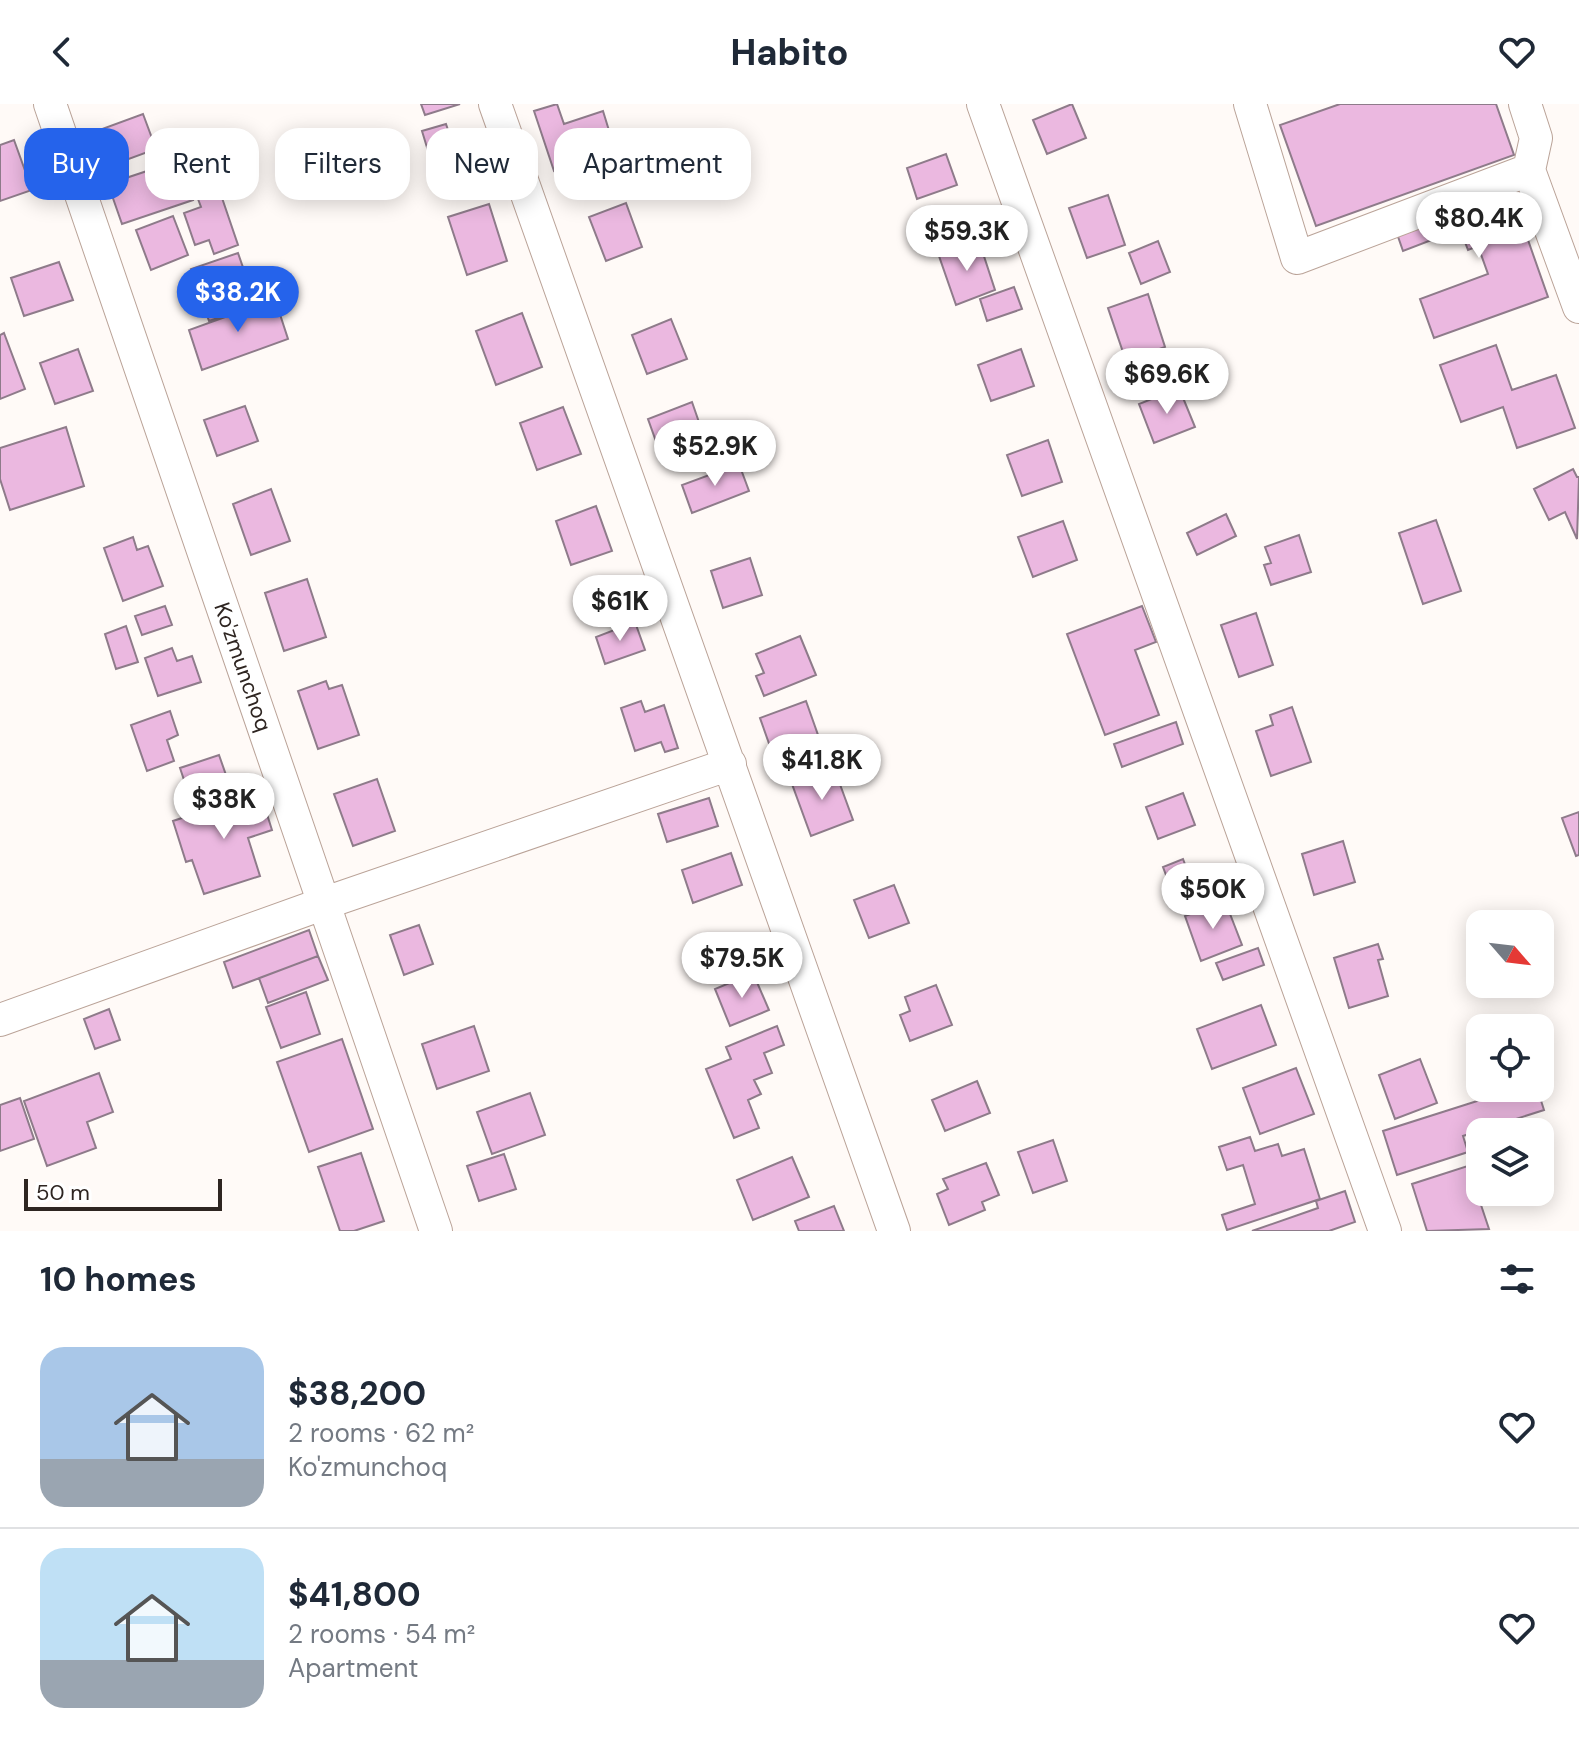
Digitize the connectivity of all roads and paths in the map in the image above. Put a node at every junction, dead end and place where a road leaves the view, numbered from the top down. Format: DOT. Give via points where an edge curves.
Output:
graph roads {
  1 [pos="50,104"];
  2 [pos="495,104"];
  3 [pos="983,104"];
  4 [pos="1250,104"];
  5 [pos="1525,104"];
  6 [pos="1529,170"];
  7 [pos="1579,307"];
  8 [pos="730,764"];
  9 [pos="325,903"];
  10 [pos="0,1020"];
  11 [pos="436,1231"];
  12 [pos="894,1231"];
  13 [pos="1385,1231"];
  1 -- 9 [label="street, Ko'zmunchoq"];
  2 -- 8 [label="street"];
  3 -- 13 [label="street"];
  4 -- 6 [label="street" via="1297,258"];
  5 -- 6 [label="street" via="1536,138"];
  6 -- 7 [label="street"];
  8 -- 9 [label="street"];
  8 -- 12 [label="street"];
  9 -- 10 [label="street"];
  9 -- 11 [label="street, Ko'zmunchoq"];
}
